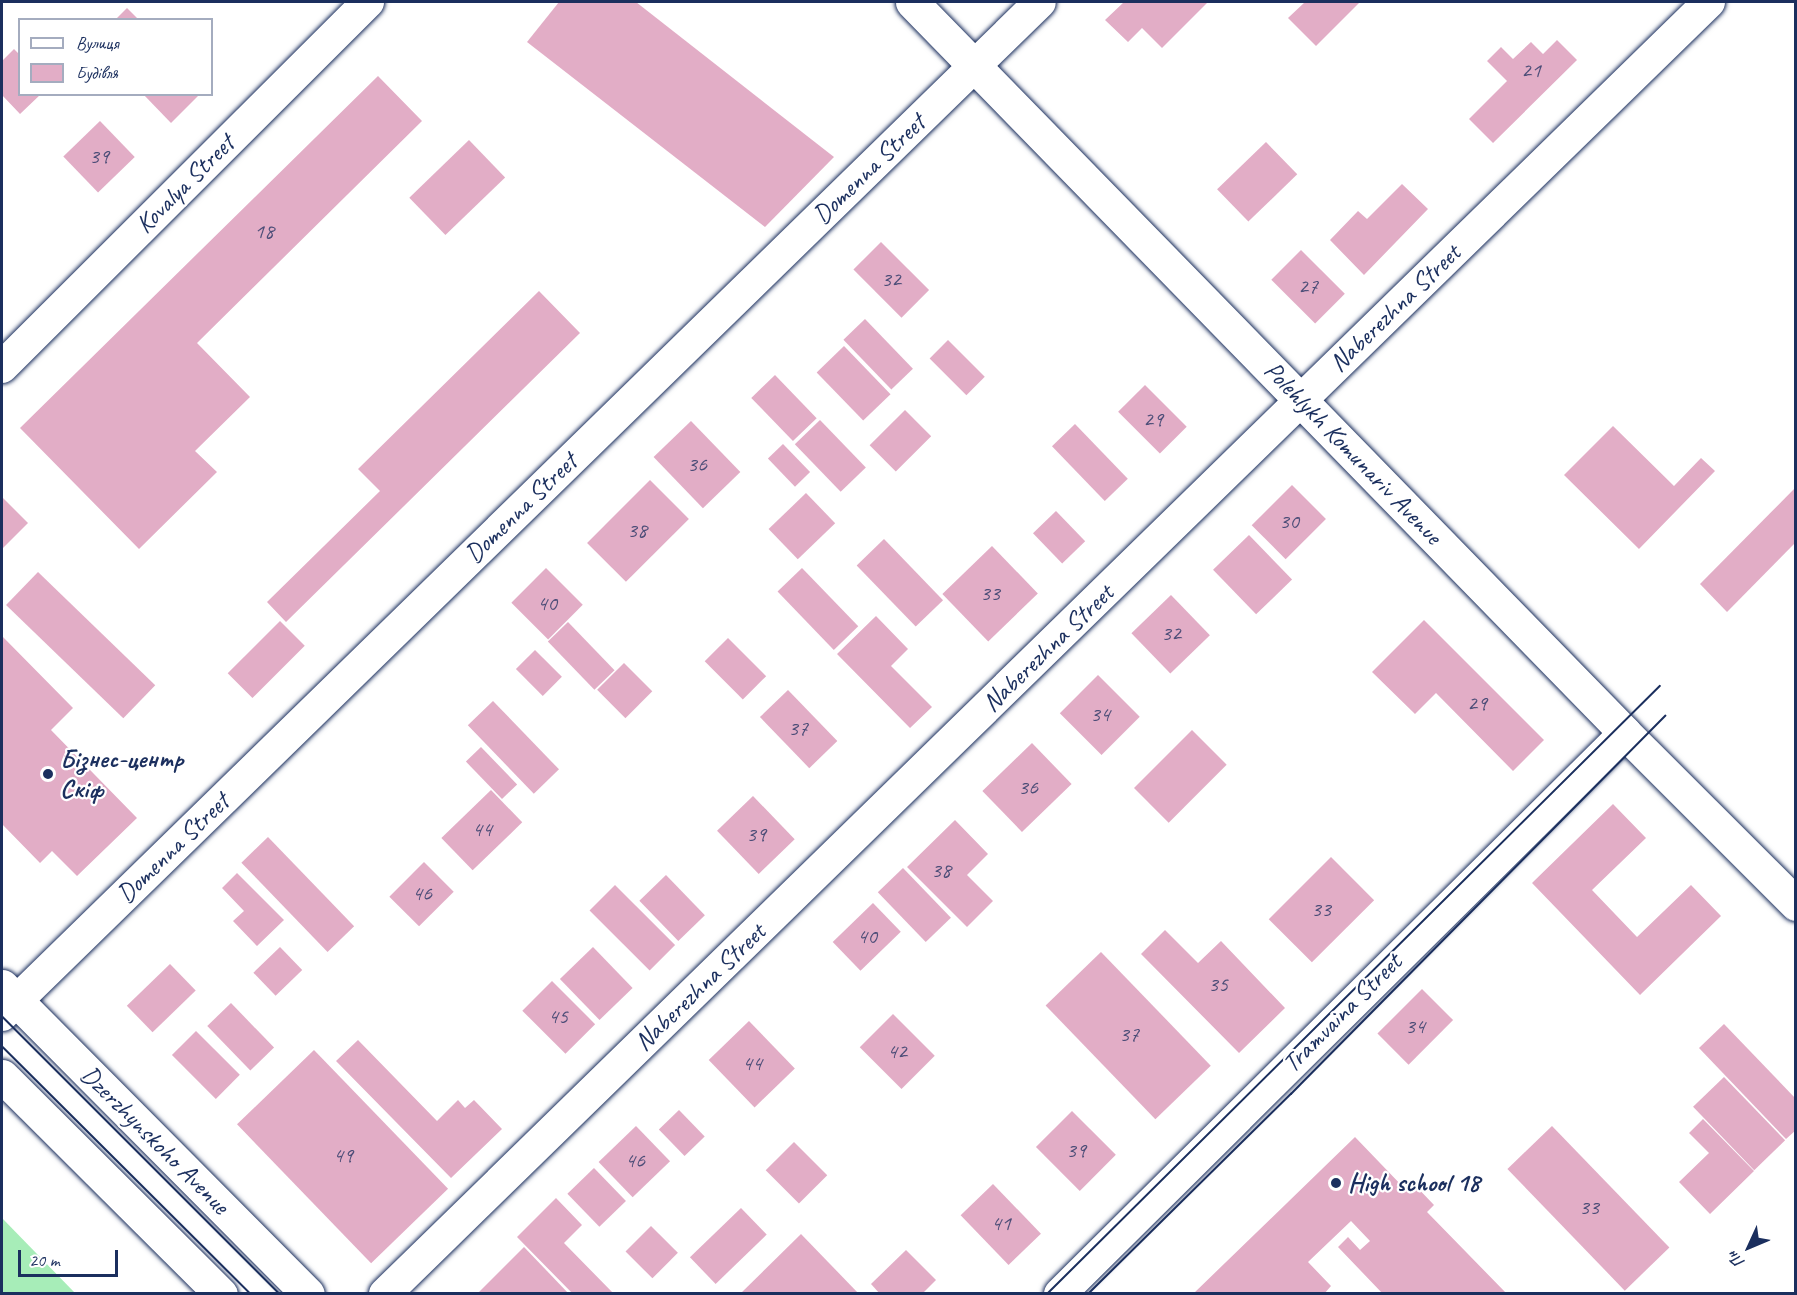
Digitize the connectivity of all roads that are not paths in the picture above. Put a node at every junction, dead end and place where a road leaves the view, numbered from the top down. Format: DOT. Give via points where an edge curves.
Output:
graph roads {
  1 [pos="368,2"];
  2 [pos="912,2"];
  3 [pos="1040,2"];
  4 [pos="1709,2"];
  5 [pos="975,65"];
  6 [pos="2,367"];
  7 [pos="1302,400"];
  8 [pos="1625,733"];
  9 [pos="1796,904"];
  10 [pos="6,1001"];
  11 [pos="2,1076"];
  12 [pos="221,1293"];
  13 [pos="308,1293"];
  14 [pos="385,1293"];
  15 [pos="1060,1293"];
  1 -- 6 [label="street, Kovalya Street"];
  2 -- 5 [label="main road, Polehlykh Komunariv Avenue"];
  3 -- 5 [label="street, Domenna Street"];
  4 -- 7 [label="street, Naberezhna Street"];
  5 -- 7 [label="main road, Polehlykh Komunariv Avenue"];
  5 -- 10 [label="street, Domenna Street"];
  7 -- 8 [label="main road, Polehlykh Komunariv Avenue"];
  7 -- 14 [label="street, Naberezhna Street"];
  8 -- 9 [label="main road, Polehlykh Komunariv Avenue"];
  8 -- 15 [label="street, Tramvaina Street"];
  10 -- 13 [label="main road, Dzerzhynskoho Avenue"];
  11 -- 12 [label="main road"];
}
